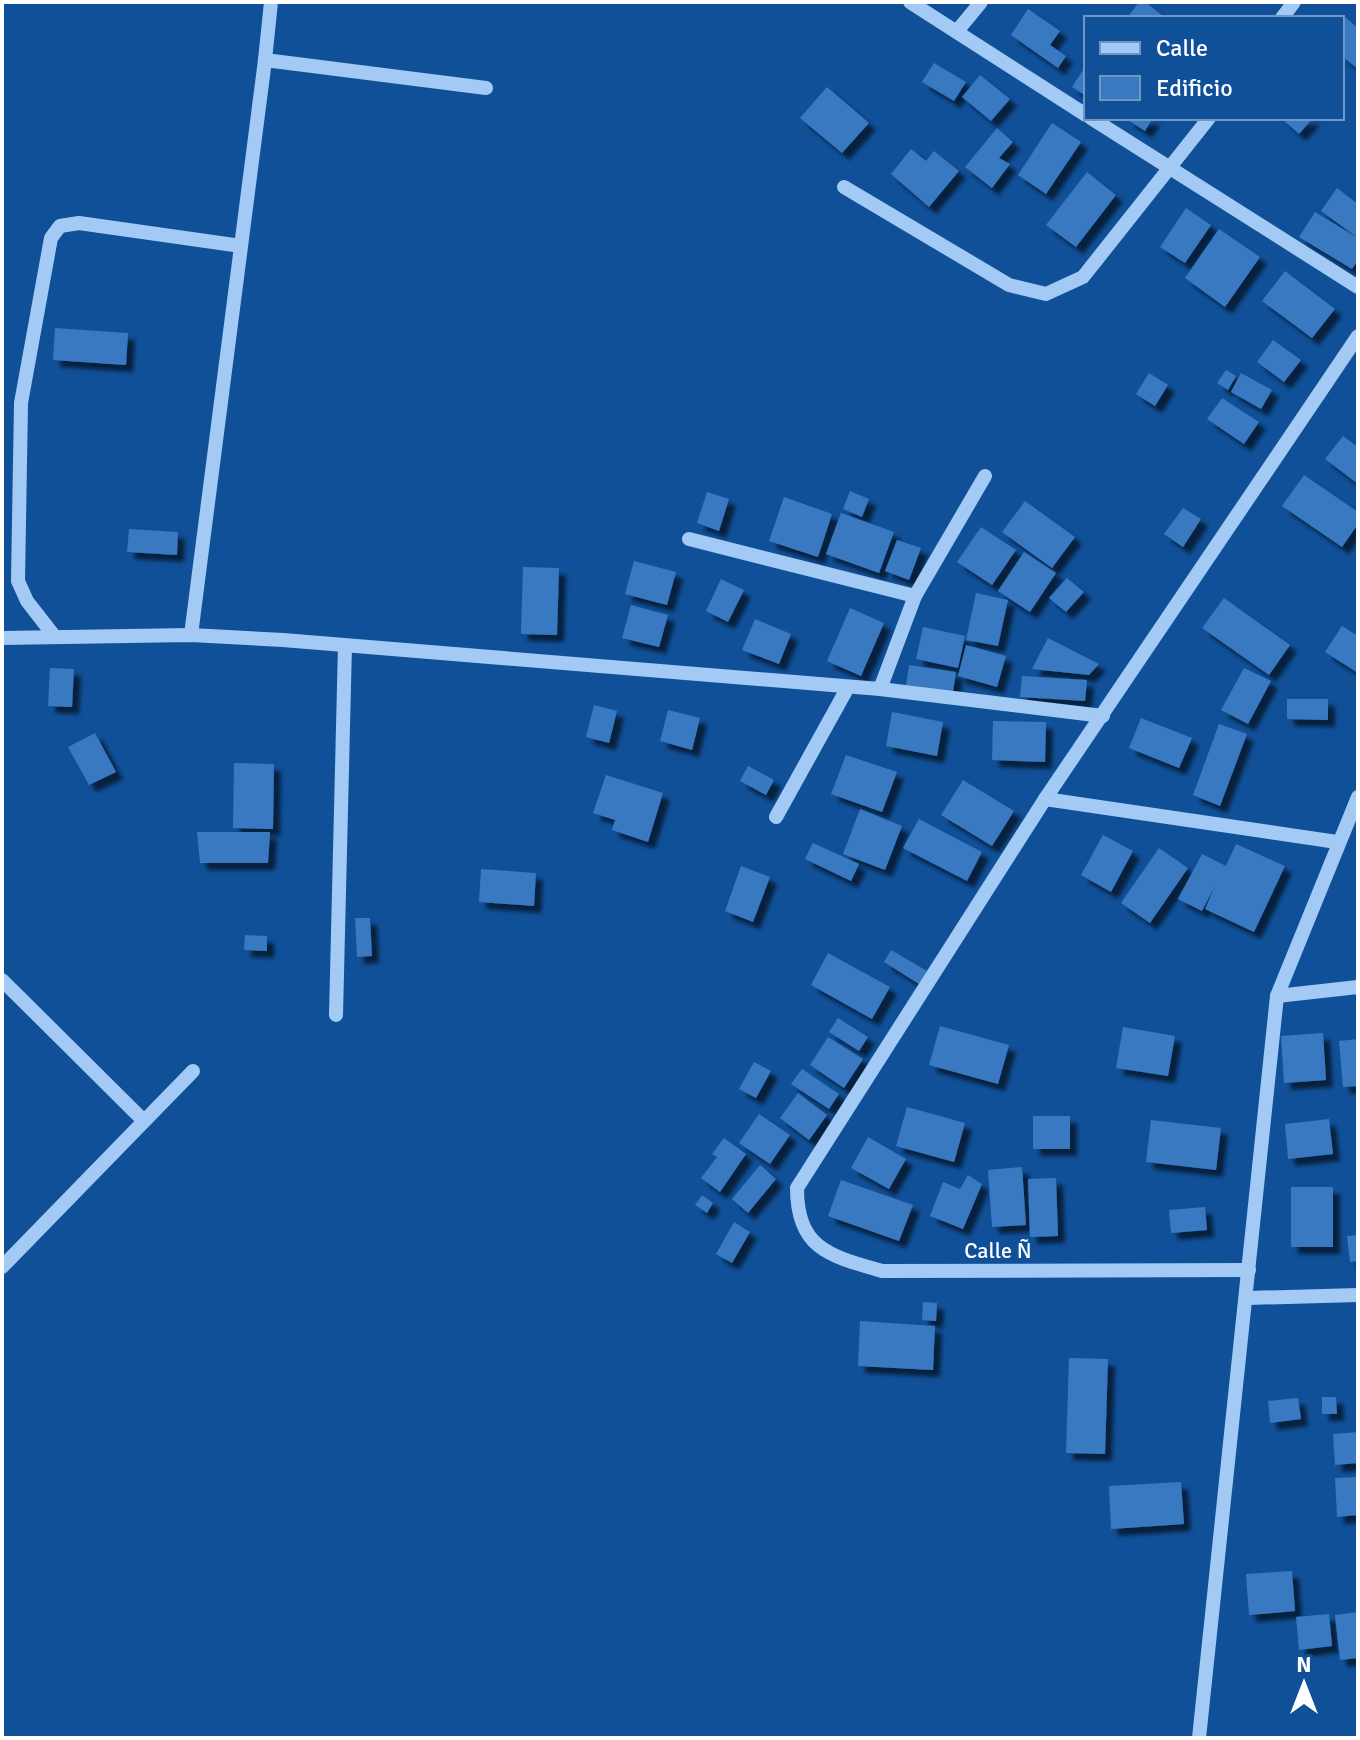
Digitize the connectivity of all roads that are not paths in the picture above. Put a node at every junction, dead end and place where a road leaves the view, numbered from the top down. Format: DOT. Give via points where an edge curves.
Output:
graph roads {
  1 [pos="271,2"];
  2 [pos="910,2"];
  3 [pos="981,2"];
  4 [pos="958,30"];
  5 [pos="265,60"];
  6 [pos="486,88"];
  7 [pos="1084,114"];
  8 [pos="1094,120"];
  9 [pos="1208,120"];
  10 [pos="1171,171"];
  11 [pos="844,187"];
  12 [pos="241,246"];
  13 [pos="1358,287"];
  14 [pos="1358,336"];
  15 [pos="985,476"];
  16 [pos="689,539"];
  17 [pos="915,596"];
  18 [pos="191,635"];
  19 [pos="55,637"];
  20 [pos="2,638"];
  21 [pos="345,645"];
  22 [pos="848,687"];
  23 [pos="880,689"];
  24 [pos="1103,716"];
  25 [pos="1358,797"];
  26 [pos="1045,799"];
  27 [pos="776,817"];
  28 [pos="1337,842"];
  29 [pos="2,980"];
  30 [pos="1358,987"];
  31 [pos="1277,996"];
  32 [pos="336,1015"];
  33 [pos="193,1071"];
  34 [pos="143,1120"];
  35 [pos="4,1261"];
  36 [pos="1249,1270"];
  37 [pos="1358,1295"];
  38 [pos="1247,1298"];
  39 [pos="1199,1738"];
  1 -- 5 [label="street"];
  2 -- 4 [label="street"];
  3 -- 4 [label="street"];
  4 -- 7 [label="street"];
  5 -- 6 [label="street"];
  5 -- 12 [label="street"];
  8 -- 10 [label="street"];
  9 -- 10 [label="street"];
  10 -- 11 [label="street" via="1083,277 1046,294 1009,285"];
  10 -- 13 [label="street"];
  12 -- 18 [label="street"];
  12 -- 19 [label="street" via="79,223 60,226 51,238 21,403 18,581"];
  14 -- 24 [label="street"];
  15 -- 17 [label="street"];
  16 -- 17 [label="street"];
  17 -- 23 [label="street"];
  18 -- 19 [label="street"];
  18 -- 21 [label="street"];
  19 -- 20 [label="street"];
  21 -- 22 [label="street"];
  21 -- 32 [label="street"];
  22 -- 23 [label="street"];
  22 -- 27 [label="street"];
  23 -- 24 [label="street"];
  24 -- 26 [label="street"];
  25 -- 28 [label="street"];
  26 -- 28 [label="street"];
  26 -- 36 [label="street, Calle Ñ" via="797,1188 797,1215 810,1241 842,1259 882,1271"];
  28 -- 31 [label="street"];
  29 -- 34 [label="street"];
  30 -- 31 [label="street"];
  31 -- 36 [label="street"];
  33 -- 34 [label="street"];
  34 -- 35 [label="street"];
  36 -- 38 [label="street"];
  37 -- 38 [label="street"];
  38 -- 39 [label="street"];
}
